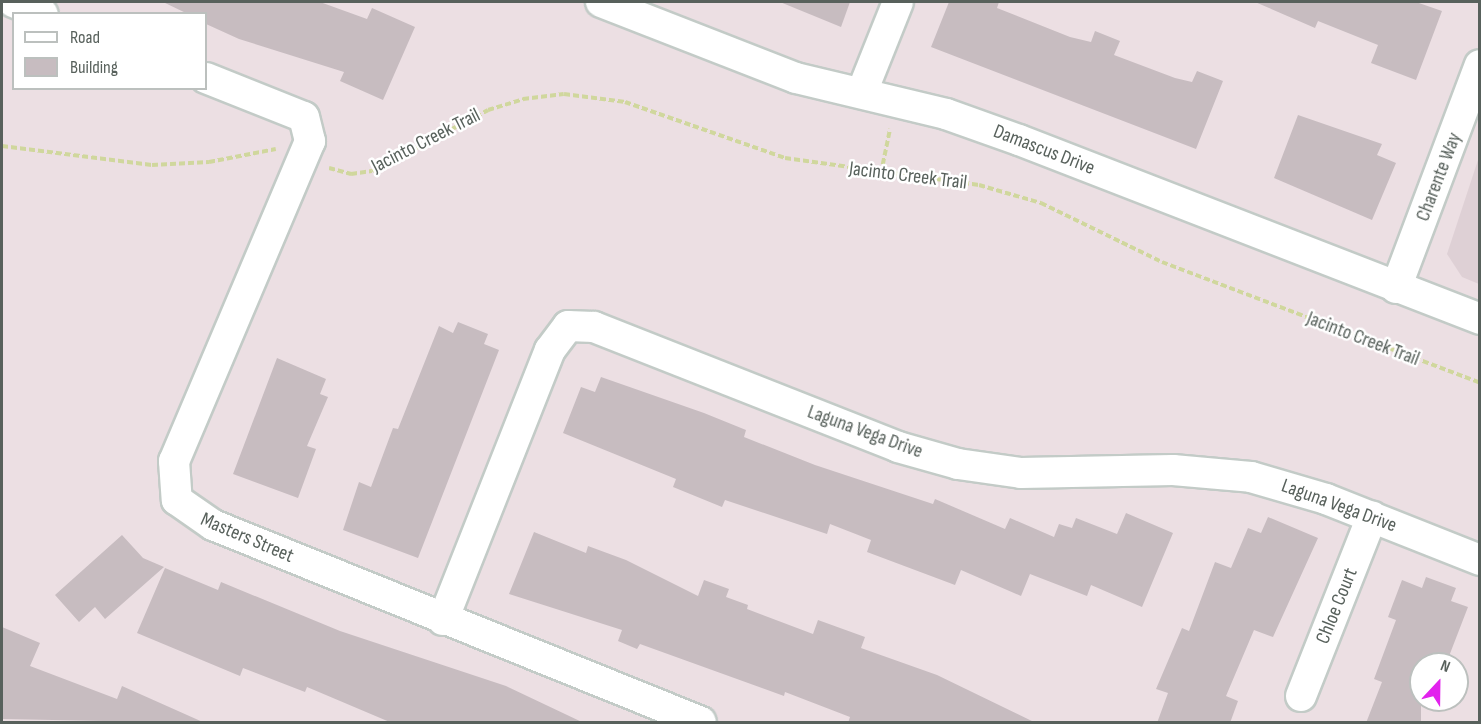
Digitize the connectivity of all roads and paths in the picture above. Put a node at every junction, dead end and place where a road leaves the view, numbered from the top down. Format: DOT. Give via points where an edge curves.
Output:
graph roads {
  1 [pos="13,2"];
  2 [pos="601,2"];
  3 [pos="898,2"];
  4 [pos="38,12"];
  5 [pos="1479,65"];
  6 [pos="207,78"];
  7 [pos="862,92"];
  8 [pos="890,129"];
  9 [pos="2,146"];
  10 [pos="280,148"];
  11 [pos="327,168"];
  12 [pos="881,173"];
  13 [pos="1396,288"];
  14 [pos="1479,319"];
  15 [pos="1479,383"];
  16 [pos="1372,517"];
  17 [pos="1479,560"];
  18 [pos="443,620"];
  19 [pos="1301,696"];
  20 [pos="701,723"];
  1 -- 4 [label="street"];
  2 -- 7 [label="street, Damascus Drive" via="796,78"];
  3 -- 7 [label="street"];
  5 -- 13 [label="street, Charente Way"];
  6 -- 18 [label="street, Masters Street" via="304,117 310,141 174,460 177,500 203,521"];
  7 -- 13 [label="street, Damascus Drive" via="1019,140"];
  8 -- 12 [label="path"];
  9 -- 10 [label="path" via="152,165 209,162"];
  11 -- 12 [label="path, Jacinto Creek Trail" via="351,174 372,171 488,110 564,94 625,102 785,159"];
  12 -- 15 [label="path, Jacinto Creek Trail" via="979,185 1041,203 1162,262"];
  13 -- 14 [label="street, Damascus Drive"];
  16 -- 17 [label="street, Laguna Vega Drive"];
  16 -- 18 [label="street, Laguna Vega Drive" via="1289,486 1212,472 1021,473 958,464 898,447 594,327 568,327 550,350"];
  16 -- 19 [label="street, Chloe Court"];
  18 -- 20 [label="street, Masters Street"];
}
